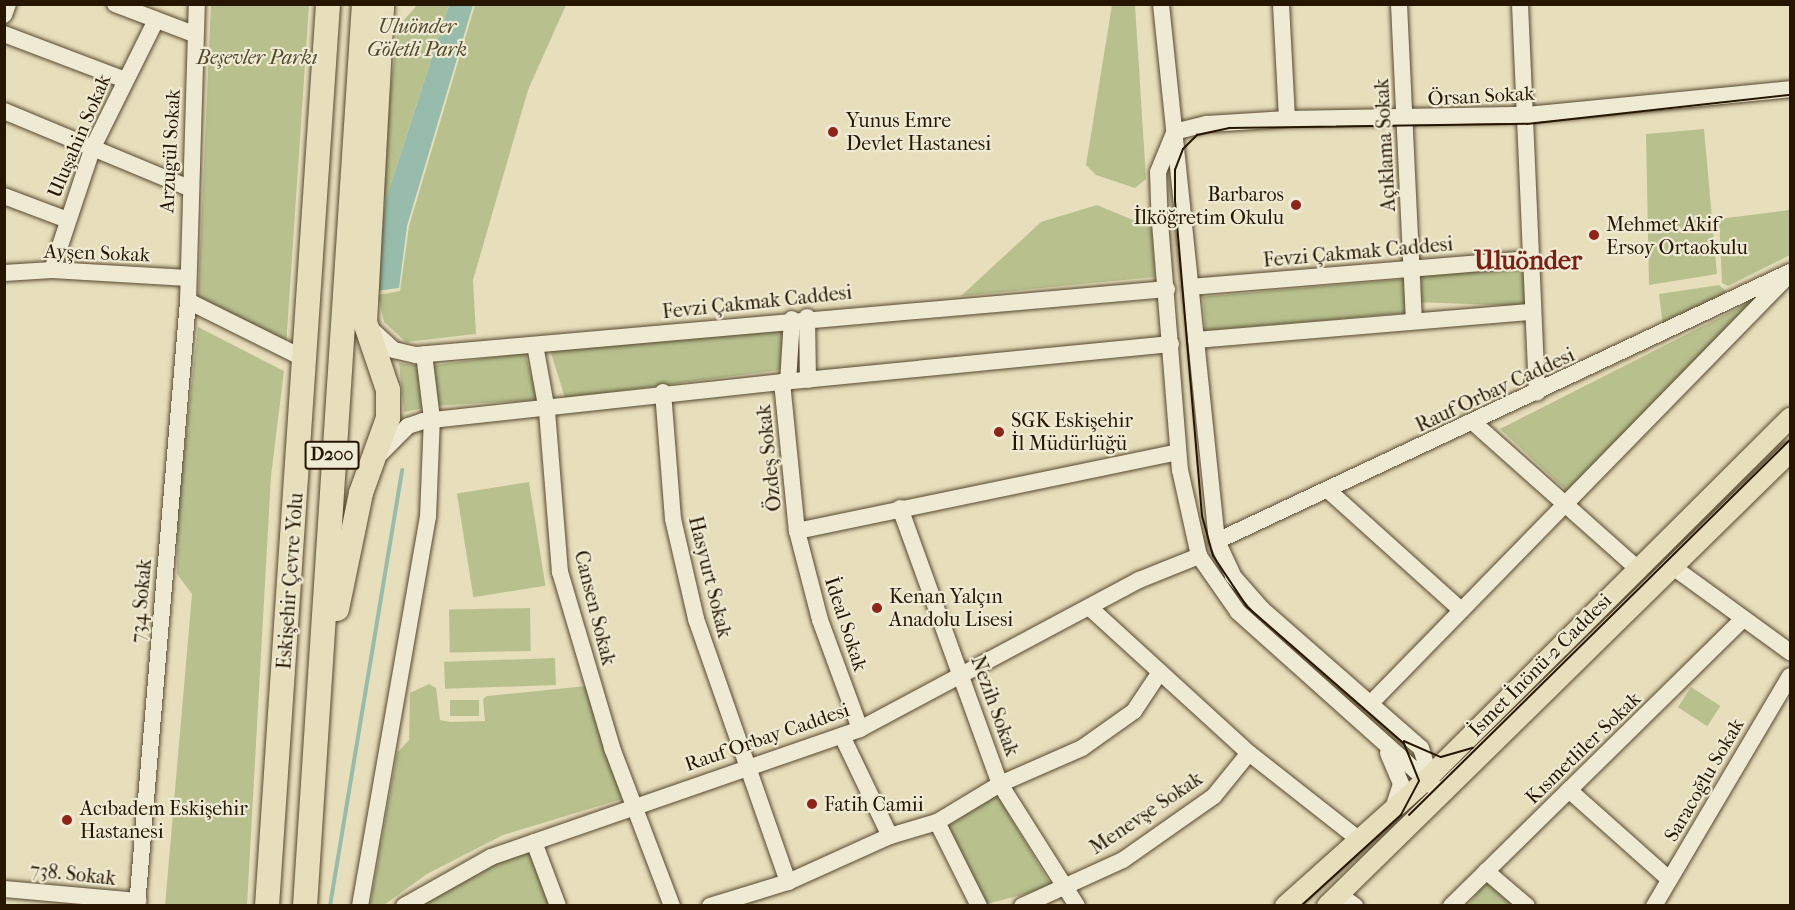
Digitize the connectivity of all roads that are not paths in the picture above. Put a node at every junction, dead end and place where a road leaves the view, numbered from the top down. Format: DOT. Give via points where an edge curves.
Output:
graph roads {
  1 [pos="9,4"];
  2 [pos="115,4"];
  3 [pos="197,4"];
  4 [pos="328,4"];
  5 [pos="364,4"];
  6 [pos="382,4"];
  7 [pos="1161,4"];
  8 [pos="1281,4"];
  9 [pos="1399,4"];
  10 [pos="1524,4"];
  11 [pos="1520,5"];
  12 [pos="4,15"];
  13 [pos="155,22"];
  14 [pos="4,34"];
  15 [pos="195,34"];
  16 [pos="124,80"];
  17 [pos="1791,89"];
  18 [pos="4,111"];
  19 [pos="1527,116"];
  20 [pos="1287,119"];
  21 [pos="1404,120"];
  22 [pos="1174,132"];
  23 [pos="93,147"];
  24 [pos="187,187"];
  25 [pos="4,196"];
  26 [pos="68,219"];
  27 [pos="1530,259"];
  28 [pos="1412,269"];
  29 [pos="52,270"];
  30 [pos="4,273"];
  31 [pos="1791,273"];
  32 [pos="188,278"];
  33 [pos="1190,287"];
  34 [pos="1167,289"];
  35 [pos="188,301"];
  36 [pos="1532,312"];
  37 [pos="799,318"];
  38 [pos="1414,320"];
  39 [pos="365,322"];
  40 [pos="1196,340"];
  41 [pos="1171,344"];
  42 [pos="535,345"];
  43 [pos="424,354"];
  44 [pos="301,357"];
  45 [pos="808,380"];
  46 [pos="785,382"];
  47 [pos="663,392"];
  48 [pos="1537,393"];
  49 [pos="547,411"];
  50 [pos="1791,418"];
  51 [pos="432,419"];
  52 [pos="1474,423"];
  53 [pos="1178,452"];
  54 [pos="1791,452"];
  55 [pos="370,467"];
  56 [pos="1330,492"];
  57 [pos="1568,502"];
  58 [pos="900,508"];
  59 [pos="797,531"];
  60 [pos="1217,541"];
  61 [pos="1199,556"];
  62 [pos="1673,567"];
  63 [pos="1637,568"];
  64 [pos="1089,607"];
  65 [pos="1461,610"];
  66 [pos="1743,619"];
  67 [pos="1791,652"];
  68 [pos="320,657"];
  69 [pos="1160,672"];
  70 [pos="962,675"];
  71 [pos="1791,676"];
  72 [pos="1371,703"];
  73 [pos="1369,728"];
  74 [pos="860,729"];
  75 [pos="842,736"];
  76 [pos="1415,743"];
  77 [pos="1461,745"];
  78 [pos="1249,753"];
  79 [pos="749,766"];
  80 [pos="1430,780"];
  81 [pos="1000,783"];
  82 [pos="1456,783"];
  83 [pos="1569,790"];
  84 [pos="634,805"];
  85 [pos="1424,815"];
  86 [pos="1386,817"];
  87 [pos="937,822"];
  88 [pos="890,836"];
  89 [pos="1361,841"];
  90 [pos="534,842"];
  91 [pos="1486,871"];
  92 [pos="1669,879"];
  93 [pos="788,882"];
  94 [pos="4,889"];
  95 [pos="1064,889"];
  96 [pos="267,900"];
  97 [pos="1341,902"];
  98 [pos="138,903"];
  99 [pos="305,906"];
  100 [pos="360,906"];
  101 [pos="404,906"];
  102 [pos="558,906"];
  103 [pos="672,906"];
  104 [pos="710,906"];
  105 [pos="979,906"];
  106 [pos="1022,906"];
  107 [pos="1077,906"];
  108 [pos="1285,906"];
  109 [pos="1451,906"];
  110 [pos="1527,906"];
  111 [pos="1654,906"];
  1 -- 12 [label="street"];
  2 -- 13 [label="street"];
  3 -- 15 [label="street, Arzugül Sokak"];
  4 -- 44 [label="highway, Eskişehir Çevre Yolu / D200"];
  5 -- 68 [label="highway, Eskişehir Çevre Yolu / D200"];
  6 -- 39 [label="highway"];
  7 -- 22 [label="street"];
  8 -- 20 [label="street"];
  9 -- 21 [label="street, Açıklama Sokak"];
  10 -- 11 [label="street"];
  11 -- 19 [label="street"];
  13 -- 15 [label="street"];
  13 -- 16 [label="street, Uluşahin Sokak"];
  14 -- 16 [label="street"];
  15 -- 24 [label="street, Arzugül Sokak"];
  16 -- 23 [label="street, Uluşahin Sokak"];
  17 -- 19 [label="street, Örsan Sokak"];
  18 -- 23 [label="street"];
  19 -- 21 [label="street, Örsan Sokak"];
  19 -- 27 [label="street"];
  20 -- 21 [label="street, Örsan Sokak"];
  20 -- 22 [label="street, Örsan Sokak" via="1207,124"];
  21 -- 28 [label="street, Açıklama Sokak"];
  22 -- 33 [label="street"];
  22 -- 34 [label="street" via="1158,171"];
  23 -- 24 [label="street"];
  23 -- 26 [label="street, Uluşahin Sokak"];
  24 -- 32 [label="street, Arzugül Sokak"];
  25 -- 26 [label="street"];
  26 -- 29 [label="street, Uluşahin Sokak"];
  27 -- 28 [label="street, Fevzi Çakmak Caddesi"];
  27 -- 36 [label="street"];
  28 -- 33 [label="street, Fevzi Çakmak Caddesi"];
  28 -- 38 [label="street, Açıklama Sokak"];
  29 -- 30 [label="street, Ayşen Sokak"];
  29 -- 32 [label="street, Ayşen Sokak"];
  31 -- 48 [label="street, Rauf Orbay Caddesi"];
  31 -- 57 [label="street"];
  32 -- 35 [label="street, Arzugül Sokak"];
  33 -- 40 [label="street"];
  34 -- 37 [label="street, Fevzi Çakmak Caddesi"];
  34 -- 41 [label="street"];
  35 -- 44 [label="street"];
  35 -- 98 [label="street, 734 Sokak"];
  36 -- 38 [label="street"];
  36 -- 48 [label="street"];
  37 -- 42 [label="street, Fevzi Çakmak Caddesi"];
  37 -- 45 [label="street"];
  37 -- 46 [label="street"];
  38 -- 40 [label="street"];
  39 -- 43 [label="street, Fevzi Çakmak Caddesi" via="394,350"];
  39 -- 55 [label="highway" via="388,390 388,418"];
  40 -- 60 [label="street"];
  41 -- 45 [label="street, Özdeş Sokak"];
  41 -- 53 [label="street"];
  42 -- 43 [label="street, Fevzi Çakmak Caddesi"];
  42 -- 49 [label="street, Cansen Sokak"];
  43 -- 51 [label="street"];
  44 -- 96 [label="highway, Eskişehir Çevre Yolu / D200"];
  45 -- 46 [label="street, Özdeş Sokak"];
  46 -- 47 [label="street"];
  46 -- 59 [label="street, Özdeş Sokak"];
  47 -- 49 [label="street"];
  47 -- 79 [label="street, Hasyurt Sokak" via="672,519 696,619"];
  48 -- 52 [label="street, Rauf Orbay Caddesi"];
  49 -- 51 [label="street"];
  49 -- 84 [label="street, Cansen Sokak" via="560,572"];
  50 -- 63 [label="main road, İsmet İnönü-2 Caddesi"];
  51 -- 55 [label="street" via="408,426"];
  51 -- 100 [label="street" via="428,517"];
  52 -- 56 [label="street, Rauf Orbay Caddesi"];
  52 -- 57 [label="street"];
  53 -- 58 [label="street, Özdeş Sokak"];
  53 -- 61 [label="street"];
  54 -- 62 [label="main road, İsmet İnönü-2 Caddesi"];
  55 -- 68 [label="highway" via="345,554 336,616"];
  56 -- 60 [label="street, Rauf Orbay Caddesi"];
  56 -- 65 [label="street"];
  57 -- 63 [label="street"];
  57 -- 65 [label="street"];
  58 -- 59 [label="street, Özdeş Sokak"];
  58 -- 70 [label="street, Nezih Sokak"];
  59 -- 74 [label="street, İdeal Sokak" via="820,620"];
  60 -- 72 [label="street" via="1233,576 1262,609"];
  61 -- 64 [label="street, Rauf Orbay Caddesi"];
  61 -- 73 [label="street" via="1238,612"];
  62 -- 66 [label="street"];
  62 -- 82 [label="main road, İsmet İnönü-2 Caddesi"];
  63 -- 77 [label="main road, İsmet İnönü-2 Caddesi"];
  64 -- 69 [label="street"];
  64 -- 70 [label="street, Rauf Orbay Caddesi"];
  65 -- 72 [label="street"];
  66 -- 67 [label="street"];
  66 -- 83 [label="street, Kısmetliler Sokak"];
  68 -- 99 [label="highway, Eskişehir Çevre Yolu / D200"];
  69 -- 78 [label="street"];
  69 -- 81 [label="street" via="1134,711 1114,727 1082,748"];
  70 -- 74 [label="street, Rauf Orbay Caddesi"];
  70 -- 81 [label="street, Nezih Sokak"];
  71 -- 92 [label="street, Saracoğlu Sokak"];
  72 -- 76 [label="street"];
  73 -- 80 [label="street"];
  73 -- 86 [label="street" via="1400,777 1401,792"];
  74 -- 75 [label="street, Rauf Orbay Caddesi"];
  75 -- 79 [label="street, Rauf Orbay Caddesi"];
  75 -- 88 [label="street"];
  76 -- 77 [label="street" via="1436,753"];
  76 -- 80 [label="street"];
  77 -- 80 [label="main road, İsmet İnönü-2 Caddesi"];
  78 -- 89 [label="street"];
  78 -- 95 [label="street, Menevşe Sokak" via="1214,795 1123,860"];
  79 -- 84 [label="street, Rauf Orbay Caddesi"];
  79 -- 93 [label="street, Hasyurt Sokak"];
  80 -- 82 [label="street"];
  80 -- 85 [label="street"];
  80 -- 86 [label="main road, İsmet İnönü-2 Caddesi"];
  81 -- 87 [label="street"];
  81 -- 95 [label="street, Nezih Sokak"];
  82 -- 85 [label="main road, İsmet İnönü-2 Caddesi"];
  83 -- 91 [label="street, Kısmetliler Sokak"];
  83 -- 92 [label="street"];
  84 -- 90 [label="street, Rauf Orbay Caddesi"];
  84 -- 103 [label="street, Cansen Sokak"];
  85 -- 97 [label="main road, İsmet İnönü-2 Caddesi"];
  86 -- 89 [label="main road, İsmet İnönü-2 Caddesi"];
  87 -- 88 [label="street"];
  87 -- 105 [label="street"];
  88 -- 93 [label="street"];
  89 -- 108 [label="main road, İsmet İnönü-2 Caddesi"];
  90 -- 101 [label="street, Rauf Orbay Caddesi" via="491,857"];
  90 -- 102 [label="street"];
  91 -- 109 [label="street, Kısmetliler Sokak"];
  91 -- 110 [label="street"];
  92 -- 111 [label="street, Saracoğlu Sokak"];
  93 -- 104 [label="street"];
  94 -- 98 [label="street, 738. Sokak"];
  95 -- 106 [label="street, Menevşe Sokak"];
  95 -- 107 [label="street, Nezih Sokak"];
}
